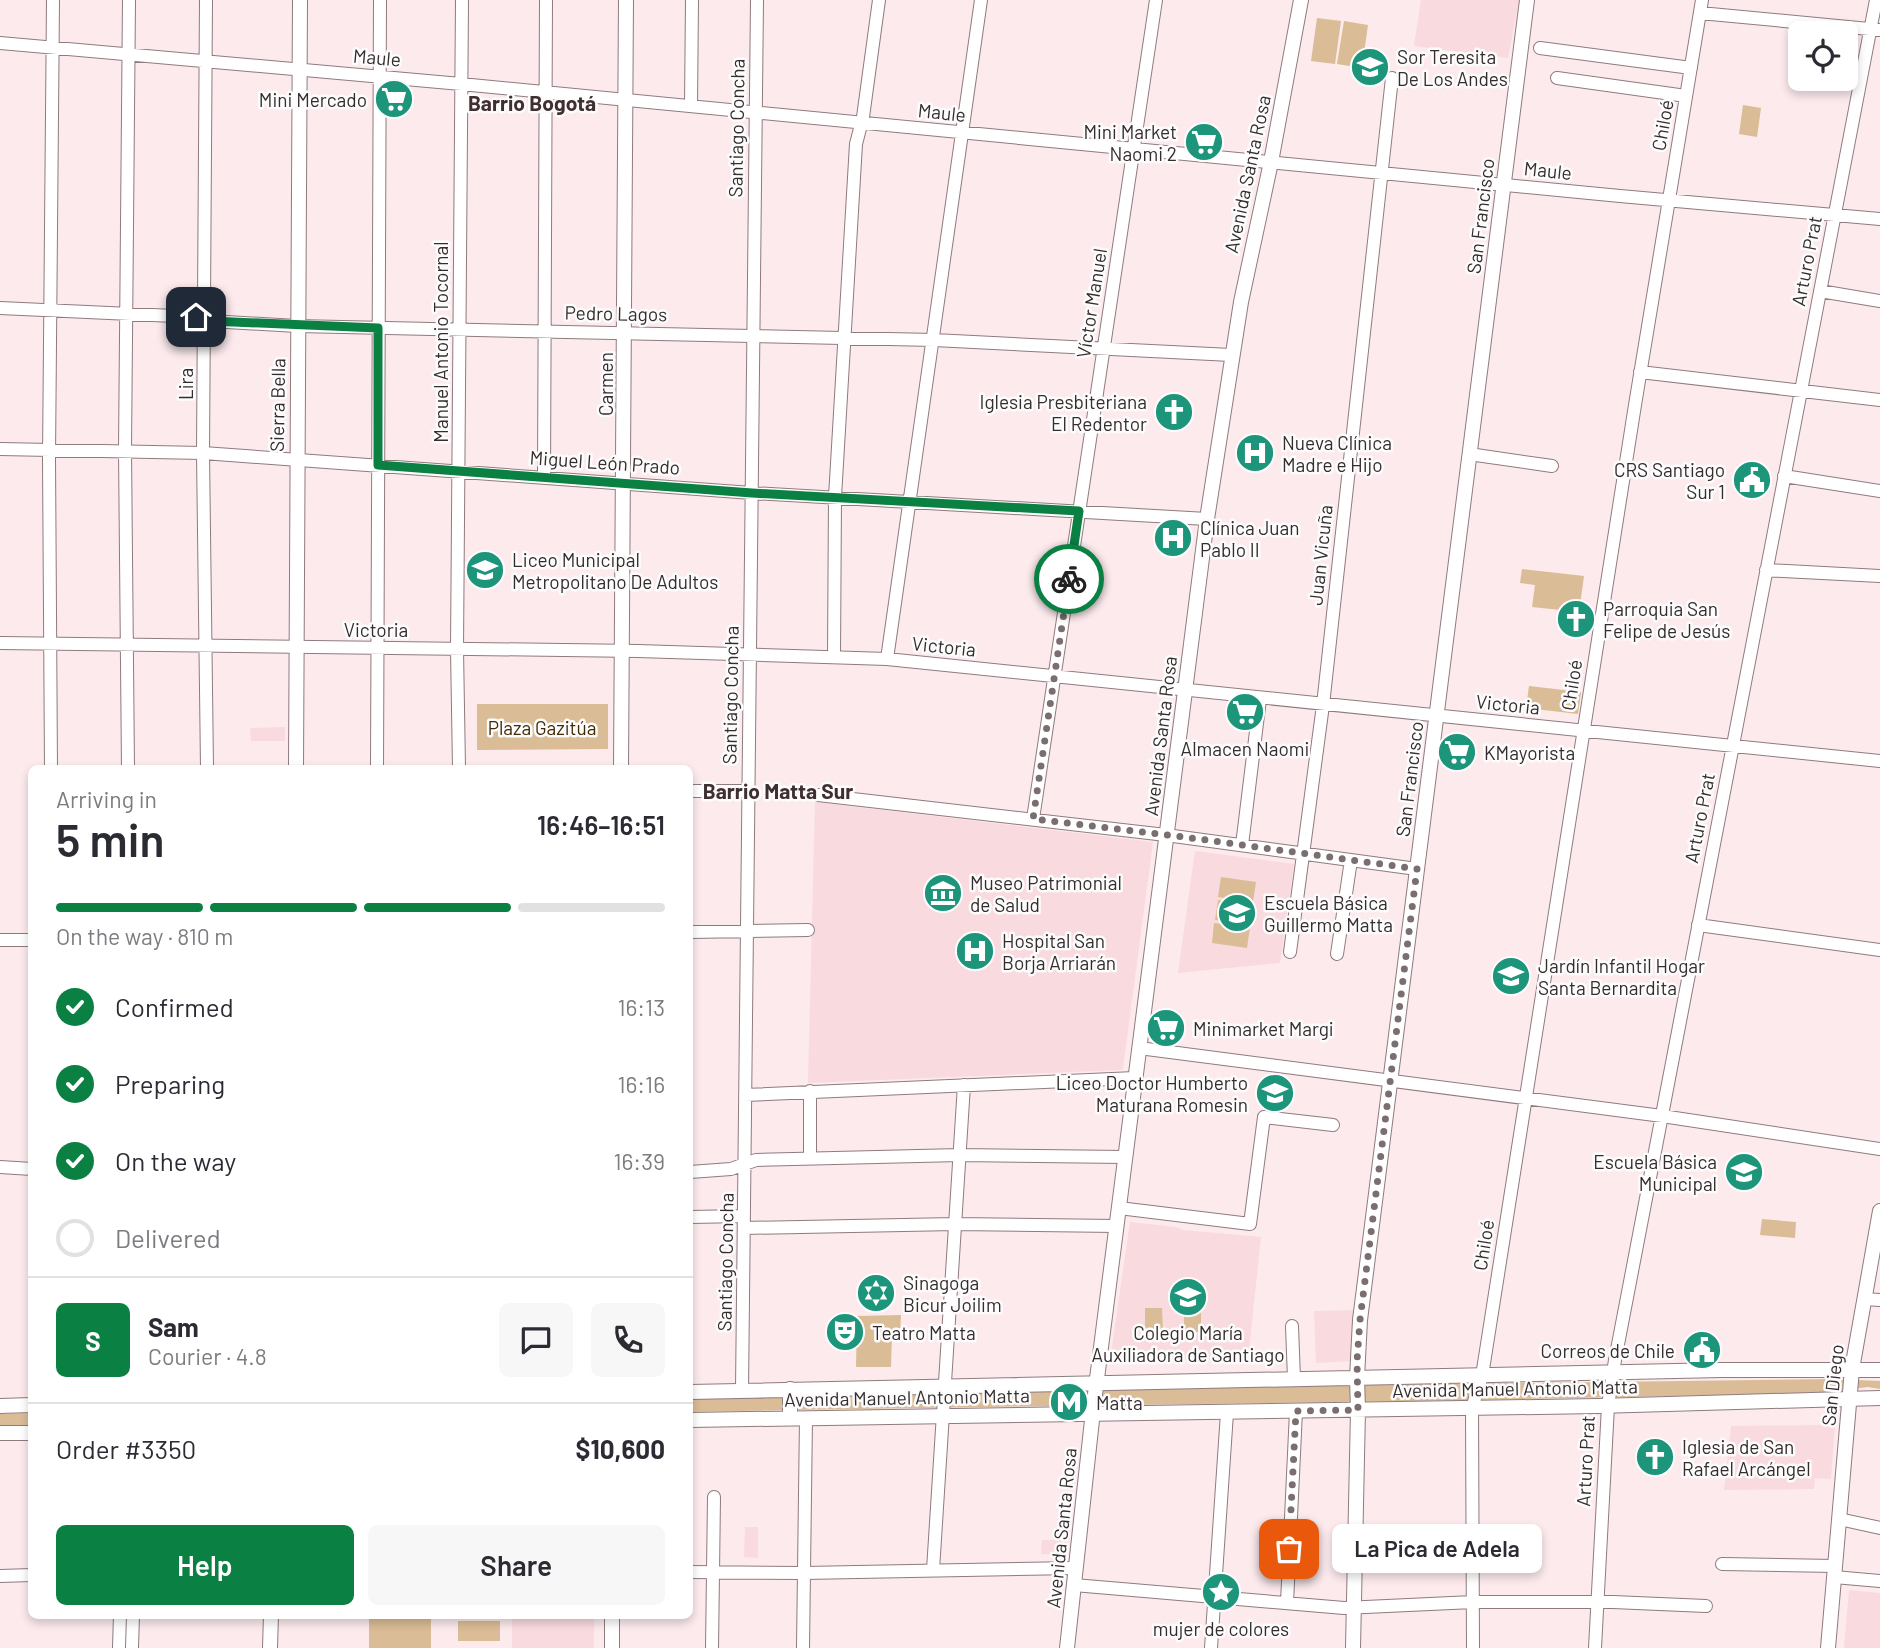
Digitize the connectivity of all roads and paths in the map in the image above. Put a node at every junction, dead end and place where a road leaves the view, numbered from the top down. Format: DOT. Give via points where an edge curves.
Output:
graph roads {
  1 [pos="53,0"];
  2 [pos="129,0"];
  3 [pos="206,0"];
  4 [pos="300,0"];
  5 [pos="380,0"];
  6 [pos="462,0"];
  7 [pos="546,0"];
  8 [pos="626,0"];
  9 [pos="692,0"];
  10 [pos="757,0"];
  11 [pos="879,0"];
  12 [pos="981,0"];
  13 [pos="1156,0"];
  14 [pos="1301,0"];
  15 [pos="1527,0"];
  16 [pos="1876,0"];
  17 [pos="1701,7"];
  18 [pos="1875,29"];
  19 [pos="0,43"];
  20 [pos="1532,46"];
  21 [pos="52,48"];
  22 [pos="128,54"];
  23 [pos="206,61"];
  24 [pos="1691,68"];
  25 [pos="299,69"];
  26 [pos="380,76"];
  27 [pos="1392,78"];
  28 [pos="1557,78"];
  29 [pos="461,83"];
  30 [pos="544,91"];
  31 [pos="1686,96"];
  32 [pos="626,99"];
  33 [pos="691,106"];
  34 [pos="756,112"];
  35 [pos="861,123"];
  36 [pos="963,133"];
  37 [pos="1134,149"];
  38 [pos="1271,162"];
  39 [pos="1381,173"];
  40 [pos="1504,185"];
  41 [pos="1668,201"];
  42 [pos="1835,215"];
  43 [pos="1880,219"];
  44 [pos="1820,291"];
  45 [pos="1880,301"];
  46 [pos="0,309"];
  47 [pos="50,311"];
  48 [pos="127,314"];
  49 [pos="204,320"];
  50 [pos="297,326"];
  51 [pos="378,328"];
  52 [pos="460,329"];
  53 [pos="543,331"];
  54 [pos="625,332"];
  55 [pos="754,335"];
  56 [pos="846,338"];
  57 [pos="934,340"];
  58 [pos="1104,348"];
  59 [pos="1231,355"];
  60 [pos="1640,372"];
  61 [pos="1801,390"];
  62 [pos="1880,400"];
  63 [pos="0,449"];
  64 [pos="49,449"];
  65 [pos="125,450"];
  66 [pos="203,453"];
  67 [pos="1469,454"];
  68 [pos="296,460"];
  69 [pos="378,465"];
  70 [pos="1552,466"];
  71 [pos="458,471"];
  72 [pos="1784,476"];
  73 [pos="544,477"];
  74 [pos="624,482"];
  75 [pos="1880,492"];
  76 [pos="752,493"];
  77 [pos="835,497"];
  78 [pos="911,500"];
  79 [pos="1079,511"];
  80 [pos="1207,519"];
  81 [pos="1766,569"];
  82 [pos="1880,576"];
  83 [pos="0,643"];
  84 [pos="49,644"];
  85 [pos="126,645"];
  86 [pos="205,646"];
  87 [pos="297,648"];
  88 [pos="377,648"];
  89 [pos="457,649"];
  90 [pos="622,651"];
  91 [pos="750,653"];
  92 [pos="834,656"];
  93 [pos="887,659"];
  94 [pos="1054,677"];
  95 [pos="1185,690"];
  96 [pos="1260,699"];
  97 [pos="1323,705"];
  98 [pos="1436,717"];
  99 [pos="1584,732"];
  100 [pos="1732,747"];
  101 [pos="1880,761"];
  102 [pos="51,765"];
  103 [pos="128,765"];
  104 [pos="207,765"];
  105 [pos="296,765"];
  106 [pos="377,765"];
  107 [pos="459,765"];
  108 [pos="621,765"];
  109 [pos="693,791"];
  110 [pos="748,791"];
  111 [pos="818,795"];
  112 [pos="1033,819"];
  113 [pos="1166,835"];
  114 [pos="1242,845"];
  115 [pos="1303,853"];
  116 [pos="1351,860"];
  117 [pos="1417,869"];
  118 [pos="1698,925"];
  119 [pos="808,930"];
  120 [pos="746,931"];
  121 [pos="693,932"];
  122 [pos="0,940"];
  123 [pos="28,940"];
  124 [pos="1880,950"];
  125 [pos="1290,952"];
  126 [pos="1337,954"];
  127 [pos="1139,1048"];
  128 [pos="1135,1078"];
  129 [pos="1390,1082"];
  130 [pos="964,1085"];
  131 [pos="810,1091"];
  132 [pos="745,1095"];
  133 [pos="1526,1099"];
  134 [pos="1661,1116"];
  135 [pos="1334,1125"];
  136 [pos="1880,1149"];
  137 [pos="960,1155"];
  138 [pos="1125,1157"];
  139 [pos="810,1159"];
  140 [pos="745,1164"];
  141 [pos="0,1167"];
  142 [pos="28,1169"];
  143 [pos="693,1172"];
  144 [pos="1119,1209"];
  145 [pos="1880,1210"];
  146 [pos="693,1217"];
  147 [pos="744,1222"];
  148 [pos="955,1224"];
  149 [pos="1117,1226"];
  150 [pos="1877,1242"];
  151 [pos="1864,1298"];
  152 [pos="1880,1300"];
  153 [pos="1292,1326"];
  154 [pos="1852,1369"];
  155 [pos="1880,1370"];
  156 [pos="1612,1373"];
  157 [pos="1482,1376"];
  158 [pos="1357,1378"];
  159 [pos="1294,1379"];
  160 [pos="1097,1382"];
  161 [pos="945,1387"];
  162 [pos="790,1389"];
  163 [pos="742,1390"];
  164 [pos="693,1392"];
  165 [pos="1850,1397"];
  166 [pos="1880,1398"];
  167 [pos="28,1405"];
  168 [pos="0,1406"];
  169 [pos="1608,1406"];
  170 [pos="1472,1408"];
  171 [pos="1358,1410"];
  172 [pos="1296,1411"];
  173 [pos="1227,1413"];
  174 [pos="1093,1414"];
  175 [pos="943,1416"];
  176 [pos="790,1418"];
  177 [pos="806,1418"];
  178 [pos="693,1420"];
  179 [pos="0,1433"];
  180 [pos="28,1433"];
  181 [pos="715,1497"];
  182 [pos="1839,1518"];
  183 [pos="1880,1528"];
  184 [pos="1722,1564"];
  185 [pos="1076,1568"];
  186 [pos="933,1570"];
  187 [pos="693,1572"];
  188 [pos="713,1572"];
  189 [pos="1835,1572"];
  190 [pos="804,1573"];
  191 [pos="28,1575"];
  192 [pos="0,1576"];
  193 [pos="1880,1581"];
  194 [pos="1074,1585"];
  195 [pos="1215,1596"];
  196 [pos="1473,1602"];
  197 [pos="1597,1602"];
  198 [pos="1287,1603"];
  199 [pos="1706,1606"];
  200 [pos="1354,1608"];
  201 [pos="120,1619"];
  202 [pos="133,1619"];
  203 [pos="271,1619"];
  204 [pos="612,1619"];
  205 [pos="119,1648"];
  206 [pos="132,1648"];
  207 [pos="270,1648"];
  208 [pos="612,1648"];
  209 [pos="712,1648"];
  210 [pos="803,1648"];
  211 [pos="1067,1648"];
  212 [pos="1211,1648"];
  213 [pos="1353,1648"];
  214 [pos="1473,1648"];
  215 [pos="1595,1648"];
  216 [pos="1828,1648"];
  1 -- 21 [label="street"];
  2 -- 22 [label="street"];
  3 -- 23 [label="street, Lira"];
  4 -- 25 [label="main road, Sierra Bella"];
  5 -- 26 [label="street"];
  6 -- 29 [label="street, Manuel Antonio Tocornal"];
  7 -- 30 [label="street"];
  8 -- 32 [label="main road, Carmen"];
  9 -- 33 [label="street"];
  10 -- 34 [label="street, Santiago Concha"];
  11 -- 35 [label="street"];
  12 -- 36 [label="street"];
  13 -- 37 [label="street, Víctor Manuel"];
  14 -- 38 [label="main road, Avenida Santa Rosa"];
  15 -- 20 [label="main road, San Francisco"];
  16 -- 18 [label="street, Arturo Prat"];
  17 -- 18 [label="street"];
  17 -- 24 [label="street, Chiloé"];
  18 -- 42 [label="street, Arturo Prat"];
  19 -- 21 [label="street, Maule"];
  20 -- 24 [label="street"];
  20 -- 40 [label="main road, San Francisco"];
  21 -- 22 [label="street, Maule"];
  21 -- 47 [label="street"];
  22 -- 23 [label="street, Maule"];
  22 -- 48 [label="street"];
  23 -- 25 [label="street, Maule"];
  23 -- 49 [label="street, Lira"];
  24 -- 31 [label="street, Chiloé"];
  25 -- 26 [label="street, Maule"];
  25 -- 50 [label="main road, Sierra Bella"];
  26 -- 29 [label="street, Maule"];
  26 -- 51 [label="street"];
  27 -- 39 [label="street, Juan Vicuña"];
  28 -- 31 [label="street"];
  29 -- 30 [label="street, Maule"];
  29 -- 52 [label="street, Manuel Antonio Tocornal"];
  30 -- 32 [label="street, Maule"];
  30 -- 53 [label="street"];
  31 -- 41 [label="street, Chiloé"];
  32 -- 33 [label="street, Maule"];
  32 -- 54 [label="main road, Carmen"];
  33 -- 34 [label="street, Maule"];
  34 -- 35 [label="street, Maule"];
  34 -- 55 [label="street, Santiago Concha"];
  35 -- 36 [label="street, Maule"];
  35 -- 56 [label="street" via="856,144"];
  36 -- 37 [label="street, Maule"];
  36 -- 57 [label="street"];
  37 -- 38 [label="street, Maule"];
  37 -- 58 [label="street, Víctor Manuel"];
  38 -- 39 [label="street, Maule"];
  38 -- 59 [label="main road, Avenida Santa Rosa"];
  39 -- 40 [label="street, Maule"];
  39 -- 97 [label="street, Juan Vicuña"];
  40 -- 41 [label="street, Maule"];
  40 -- 67 [label="main road, San Francisco"];
  41 -- 42 [label="street, Maule"];
  41 -- 60 [label="street, Chiloé"];
  42 -- 43 [label="street, Maule"];
  42 -- 44 [label="street, Arturo Prat"];
  44 -- 45 [label="street"];
  44 -- 61 [label="street, Arturo Prat"];
  46 -- 47 [label="street, Pedro Lagos"];
  47 -- 48 [label="street, Pedro Lagos"];
  47 -- 64 [label="street"];
  48 -- 49 [label="street, Pedro Lagos"];
  48 -- 65 [label="street"];
  49 -- 50 [label="street, Pedro Lagos"];
  49 -- 66 [label="street, Lira"];
  50 -- 51 [label="street, Pedro Lagos"];
  50 -- 68 [label="main road, Sierra Bella"];
  51 -- 52 [label="street, Pedro Lagos"];
  51 -- 69 [label="street"];
  52 -- 53 [label="street, Pedro Lagos"];
  52 -- 71 [label="street, Manuel Antonio Tocornal"];
  53 -- 54 [label="street, Pedro Lagos"];
  53 -- 73 [label="street"];
  54 -- 55 [label="street, Pedro Lagos"];
  54 -- 74 [label="main road, Carmen"];
  55 -- 56 [label="street, Pedro Lagos"];
  55 -- 76 [label="street, Santiago Concha"];
  56 -- 57 [label="street, Pedro Lagos"];
  56 -- 77 [label="street"];
  57 -- 58 [label="street, Pedro Lagos"];
  57 -- 78 [label="street"];
  58 -- 59 [label="street, Pedro Lagos"];
  58 -- 79 [label="street, Víctor Manuel"];
  59 -- 80 [label="main road, Avenida Santa Rosa"];
  60 -- 61 [label="street"];
  60 -- 99 [label="street, Chiloé"];
  61 -- 62 [label="street"];
  61 -- 72 [label="street, Arturo Prat"];
  63 -- 64 [label="street, Miguel León Prado"];
  64 -- 65 [label="street, Miguel León Prado"];
  64 -- 84 [label="street"];
  65 -- 66 [label="street, Miguel León Prado"];
  65 -- 85 [label="street"];
  66 -- 68 [label="street, Miguel León Prado"];
  66 -- 86 [label="street, Lira"];
  67 -- 70 [label="street"];
  67 -- 98 [label="main road, San Francisco"];
  68 -- 69 [label="street, Miguel León Prado"];
  68 -- 87 [label="main road, Sierra Bella"];
  69 -- 71 [label="street, Miguel León Prado"];
  69 -- 88 [label="street"];
  71 -- 73 [label="street, Miguel León Prado"];
  71 -- 89 [label="street, Manuel Antonio Tocornal"];
  72 -- 75 [label="street"];
  72 -- 81 [label="street, Arturo Prat"];
  73 -- 74 [label="street, Miguel León Prado"];
  74 -- 76 [label="street, Miguel León Prado"];
  74 -- 90 [label="main road, Carmen"];
  76 -- 77 [label="street, Miguel León Prado"];
  76 -- 91 [label="street, Santiago Concha"];
  77 -- 78 [label="street, Miguel León Prado"];
  77 -- 92 [label="street"];
  78 -- 79 [label="street, Miguel León Prado"];
  78 -- 93 [label="street"];
  79 -- 80 [label="street, Miguel León Prado"];
  79 -- 94 [label="street, Víctor Manuel"];
  80 -- 95 [label="main road, Avenida Santa Rosa"];
  81 -- 82 [label="street"];
  81 -- 100 [label="street, Arturo Prat"];
  83 -- 84 [label="street, Victoria"];
  84 -- 85 [label="street, Victoria"];
  84 -- 102 [label="street"];
  85 -- 86 [label="street, Victoria"];
  85 -- 103 [label="street"];
  86 -- 87 [label="street, Victoria"];
  86 -- 104 [label="street, Lira"];
  87 -- 88 [label="street, Victoria"];
  87 -- 105 [label="main road, Sierra Bella"];
  88 -- 89 [label="street, Victoria"];
  88 -- 106 [label="street"];
  89 -- 90 [label="street, Victoria"];
  89 -- 107 [label="street, Manuel Antonio Tocornal"];
  90 -- 91 [label="street, Victoria"];
  90 -- 108 [label="main road, Carmen"];
  91 -- 92 [label="street, Victoria"];
  91 -- 110 [label="street, Santiago Concha"];
  92 -- 93 [label="street, Victoria"];
  93 -- 94 [label="street, Victoria" via="999,677"];
  94 -- 95 [label="street, Victoria"];
  94 -- 112 [label="street, Víctor Manuel"];
  95 -- 96 [label="street, Victoria"];
  95 -- 113 [label="main road, Avenida Santa Rosa"];
  96 -- 97 [label="street, Victoria"];
  96 -- 114 [label="street"];
  97 -- 98 [label="street, Victoria"];
  97 -- 115 [label="street, Juan Vicuña"];
  98 -- 99 [label="street, Victoria"];
  98 -- 117 [label="main road, San Francisco"];
  99 -- 100 [label="street, Victoria"];
  99 -- 133 [label="street, Chiloé"];
  100 -- 101 [label="street, Victoria"];
  100 -- 118 [label="street, Arturo Prat"];
  109 -- 110 [label="street"];
  110 -- 120 [label="street, Santiago Concha"];
  111 -- 112 [label="street"];
  112 -- 113 [label="street"];
  113 -- 114 [label="street"];
  113 -- 127 [label="main road, Avenida Santa Rosa"];
  114 -- 115 [label="street"];
  115 -- 116 [label="street"];
  115 -- 125 [label="street, Juan Vicuña"];
  116 -- 117 [label="street"];
  116 -- 126 [label="street"];
  117 -- 129 [label="main road, San Francisco"];
  118 -- 124 [label="street"];
  118 -- 134 [label="street, Arturo Prat"];
  119 -- 120 [label="street"];
  120 -- 121 [label="street"];
  120 -- 132 [label="street, Santiago Concha"];
  122 -- 123 [label="street"];
  127 -- 128 [label="main road, Avenida Santa Rosa"];
  127 -- 129 [label="street"];
  128 -- 130 [label="street"];
  128 -- 138 [label="main road, Avenida Santa Rosa"];
  129 -- 133 [label="street"];
  129 -- 158 [label="main road, San Francisco"];
  130 -- 131 [label="street"];
  130 -- 137 [label="street"];
  131 -- 132 [label="street"];
  131 -- 139 [label="street"];
  132 -- 140 [label="street, Santiago Concha"];
  133 -- 134 [label="street"];
  133 -- 157 [label="street, Chiloé"];
  134 -- 136 [label="street"];
  134 -- 156 [label="street, Arturo Prat"];
  135 -- 144 [label="street" via="1264,1117 1250,1224"];
  137 -- 138 [label="street"];
  137 -- 139 [label="street"];
  137 -- 148 [label="street"];
  138 -- 144 [label="main road, Avenida Santa Rosa"];
  139 -- 140 [label="street"];
  140 -- 143 [label="street"];
  140 -- 147 [label="street, Santiago Concha"];
  141 -- 142 [label="street"];
  144 -- 149 [label="main road, Avenida Santa Rosa"];
  145 -- 150 [label="main road, San Diego"];
  146 -- 147 [label="street"];
  147 -- 148 [label="street"];
  147 -- 163 [label="street, Santiago Concha"];
  148 -- 149 [label="street"];
  148 -- 161 [label="street"];
  149 -- 160 [label="main road, Avenida Santa Rosa"];
  150 -- 151 [label="main road, San Diego"];
  151 -- 152 [label="street"];
  151 -- 154 [label="main road, San Diego"];
  153 -- 159 [label="street"];
  154 -- 155 [label="main road, Avenida Manuel Antonio Matta"];
  154 -- 156 [label="main road, Avenida Manuel Antonio Matta"];
  154 -- 165 [label="main road, San Diego"];
  156 -- 157 [label="main road, Avenida Manuel Antonio Matta"];
  156 -- 169 [label="street, Arturo Prat"];
  157 -- 158 [label="main road, Avenida Manuel Antonio Matta"];
  157 -- 170 [label="street, Chiloé"];
  158 -- 159 [label="main road, Avenida Manuel Antonio Matta"];
  158 -- 171 [label="main road, San Francisco"];
  159 -- 160 [label="main road, Avenida Manuel Antonio Matta"];
  160 -- 161 [label="main road, Avenida Manuel Antonio Matta"];
  160 -- 174 [label="main road, Avenida Santa Rosa"];
  161 -- 162 [label="main road, Avenida Manuel Antonio Matta"];
  161 -- 175 [label="street"];
  162 -- 163 [label="main road, Avenida Manuel Antonio Matta"];
  162 -- 176 [label="main road"];
  163 -- 164 [label="main road, Avenida Manuel Antonio Matta"];
  165 -- 166 [label="main road, Avenida Manuel Antonio Matta"];
  165 -- 169 [label="main road, Avenida Manuel Antonio Matta"];
  165 -- 182 [label="main road, San Diego"];
  167 -- 168 [label="main road"];
  169 -- 170 [label="main road, Avenida Manuel Antonio Matta"];
  169 -- 197 [label="street, Arturo Prat"];
  170 -- 171 [label="main road, Avenida Manuel Antonio Matta"];
  170 -- 196 [label="street, Chiloé"];
  171 -- 172 [label="main road, Avenida Manuel Antonio Matta"];
  171 -- 200 [label="main road, San Francisco"];
  172 -- 173 [label="main road, Avenida Manuel Antonio Matta"];
  172 -- 198 [label="street"];
  173 -- 174 [label="main road, Avenida Manuel Antonio Matta"];
  173 -- 195 [label="street"];
  174 -- 175 [label="main road, Avenida Manuel Antonio Matta"];
  174 -- 185 [label="main road, Avenida Santa Rosa"];
  175 -- 177 [label="main road, Avenida Manuel Antonio Matta"];
  175 -- 186 [label="street"];
  176 -- 177 [label="main road, Avenida Manuel Antonio Matta"];
  176 -- 178 [label="main road, Avenida Manuel Antonio Matta"];
  177 -- 190 [label="street"];
  179 -- 180 [label="main road"];
  181 -- 188 [label="street"];
  182 -- 183 [label="street"];
  182 -- 189 [label="main road, San Diego"];
  184 -- 189 [label="street"];
  185 -- 186 [label="street"];
  185 -- 194 [label="main road, Avenida Santa Rosa"];
  186 -- 190 [label="street"];
  187 -- 188 [label="street"];
  188 -- 190 [label="street"];
  188 -- 209 [label="street"];
  189 -- 193 [label="street"];
  189 -- 216 [label="main road, San Diego"];
  190 -- 210 [label="street"];
  191 -- 192 [label="street"];
  194 -- 195 [label="street"];
  194 -- 211 [label="main road, Avenida Santa Rosa"];
  195 -- 198 [label="street"];
  195 -- 212 [label="street"];
  196 -- 197 [label="street"];
  196 -- 200 [label="street"];
  196 -- 214 [label="street, Chiloé"];
  197 -- 199 [label="street"];
  197 -- 215 [label="street, Arturo Prat"];
  198 -- 200 [label="street"];
  200 -- 213 [label="main road, San Francisco"];
  201 -- 205 [label="street"];
  202 -- 206 [label="street"];
  203 -- 207 [label="main road"];
  204 -- 208 [label="main road"];
}
